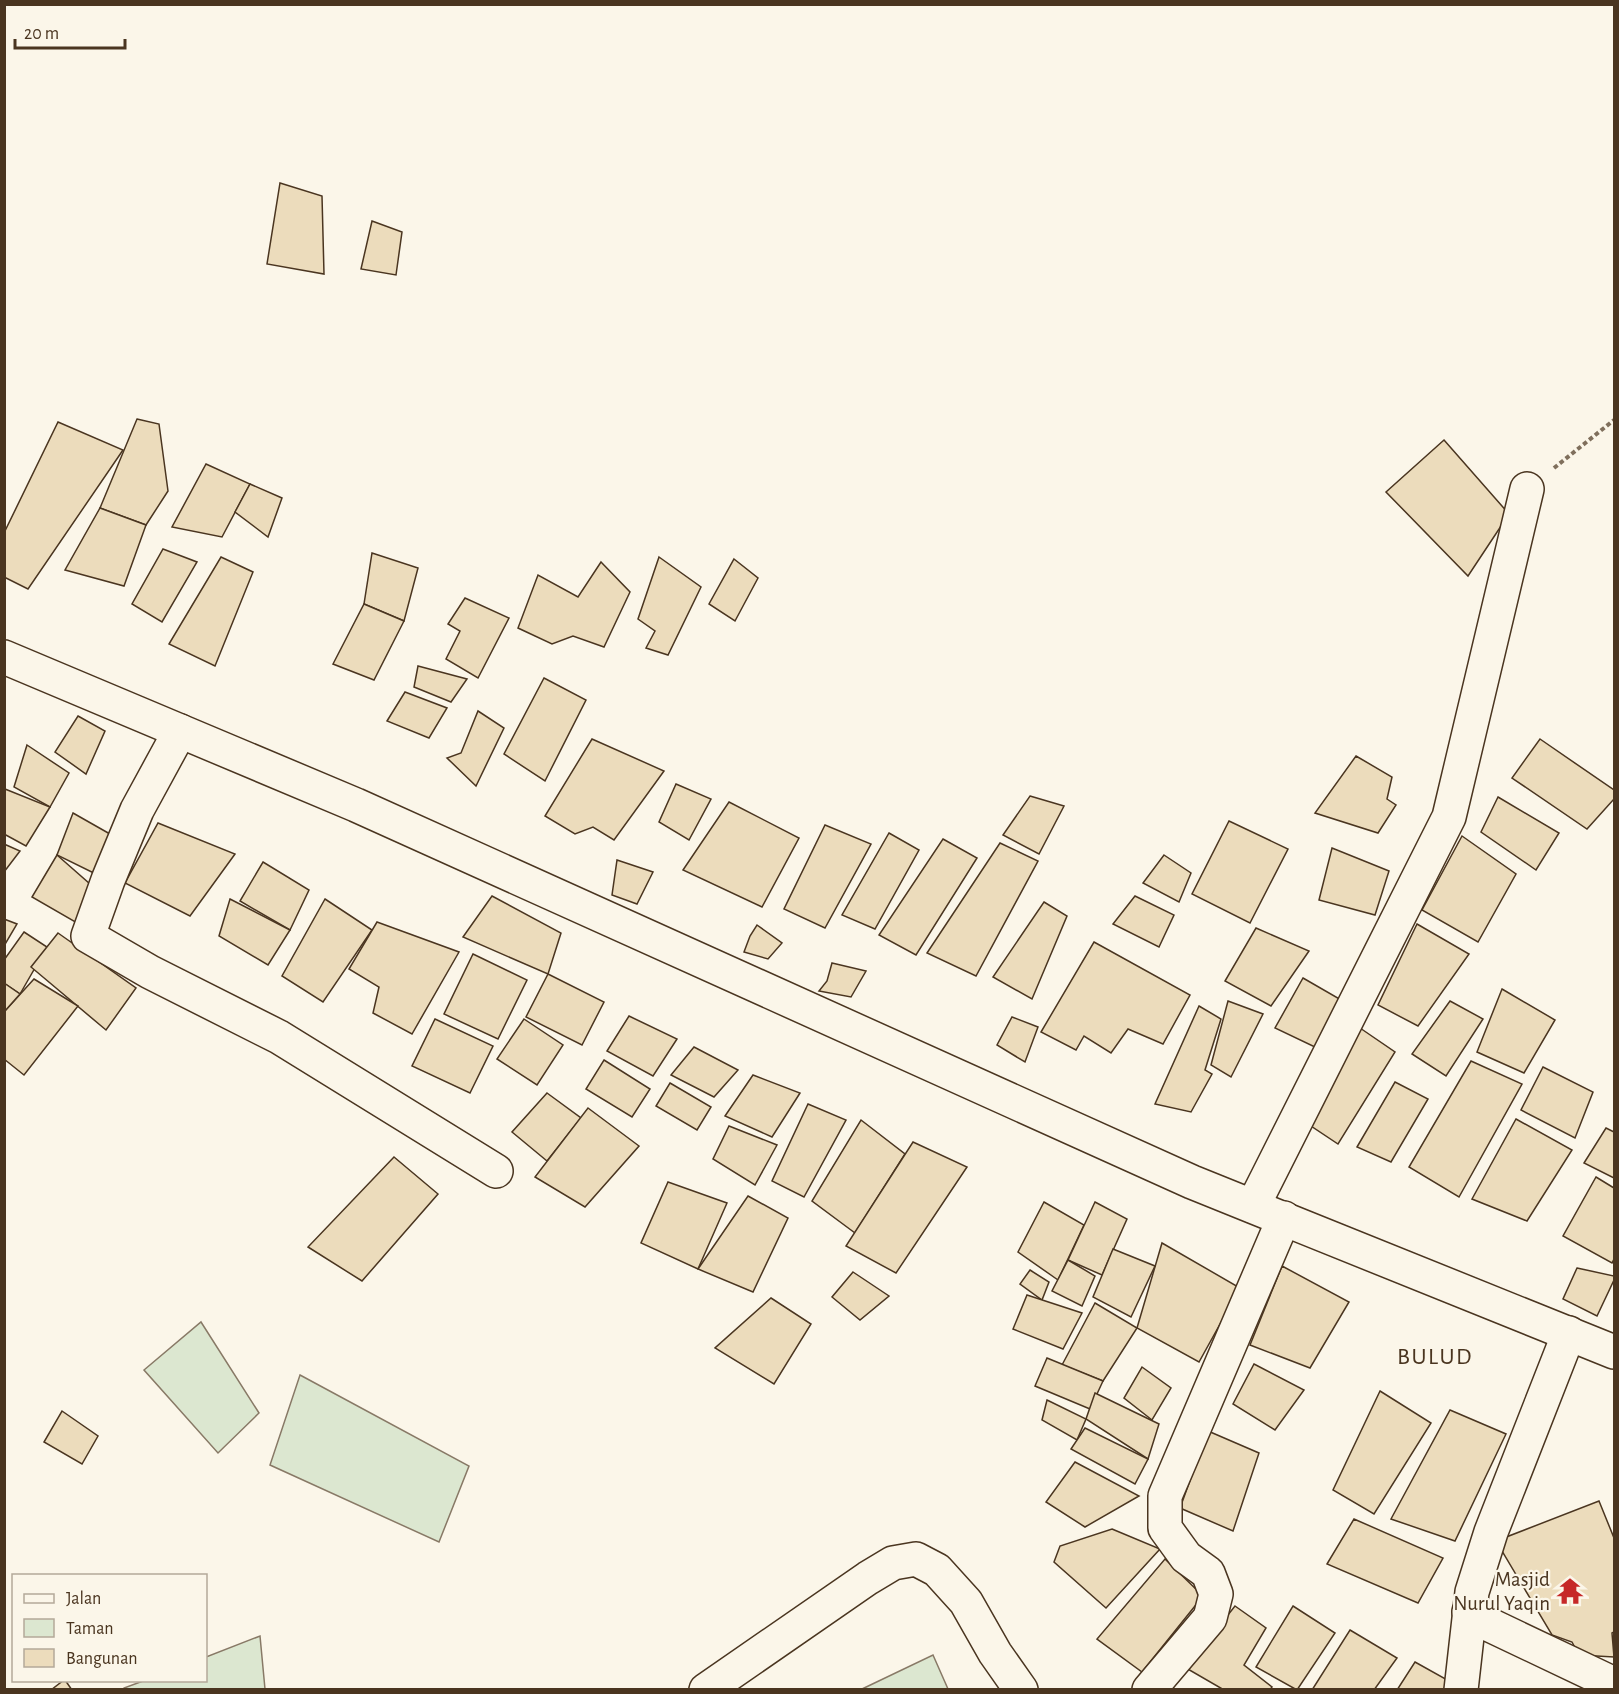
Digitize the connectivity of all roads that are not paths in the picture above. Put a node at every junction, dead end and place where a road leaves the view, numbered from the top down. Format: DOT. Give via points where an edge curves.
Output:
graph roads {
  1 [pos="1527,489"];
  2 [pos="4,657"];
  3 [pos="180,731"];
  4 [pos="496,1171"];
  5 [pos="1253,1206"];
  6 [pos="1284,1218"];
  7 [pos="1569,1333"];
  8 [pos="1614,1352"];
  9 [pos="1469,1612"];
  10 [pos="1614,1684"];
  11 [pos="706,1689"];
  12 [pos="1021,1689"];
  13 [pos="1149,1689"];
  14 [pos="1461,1689"];
  1 -- 5 [label="street" via="1449,818"];
  2 -- 3 [label="street"];
  3 -- 4 [label="street" via="137,810 88,936 279,1037"];
  3 -- 5 [label="street" via="356,805"];
  5 -- 6 [label="street"];
  6 -- 7 [label="street"];
  6 -- 13 [label="street" via="1166,1496 1165,1528 1186,1557 1208,1573 1216,1594 1210,1618"];
  7 -- 8 [label="street"];
  7 -- 9 [label="street" via="1491,1532"];
  9 -- 10 [label="street"];
  9 -- 14 [label="street"];
  11 -- 12 [label="street" via="868,1578 893,1563 916,1559 937,1570 966,1602"];
}
